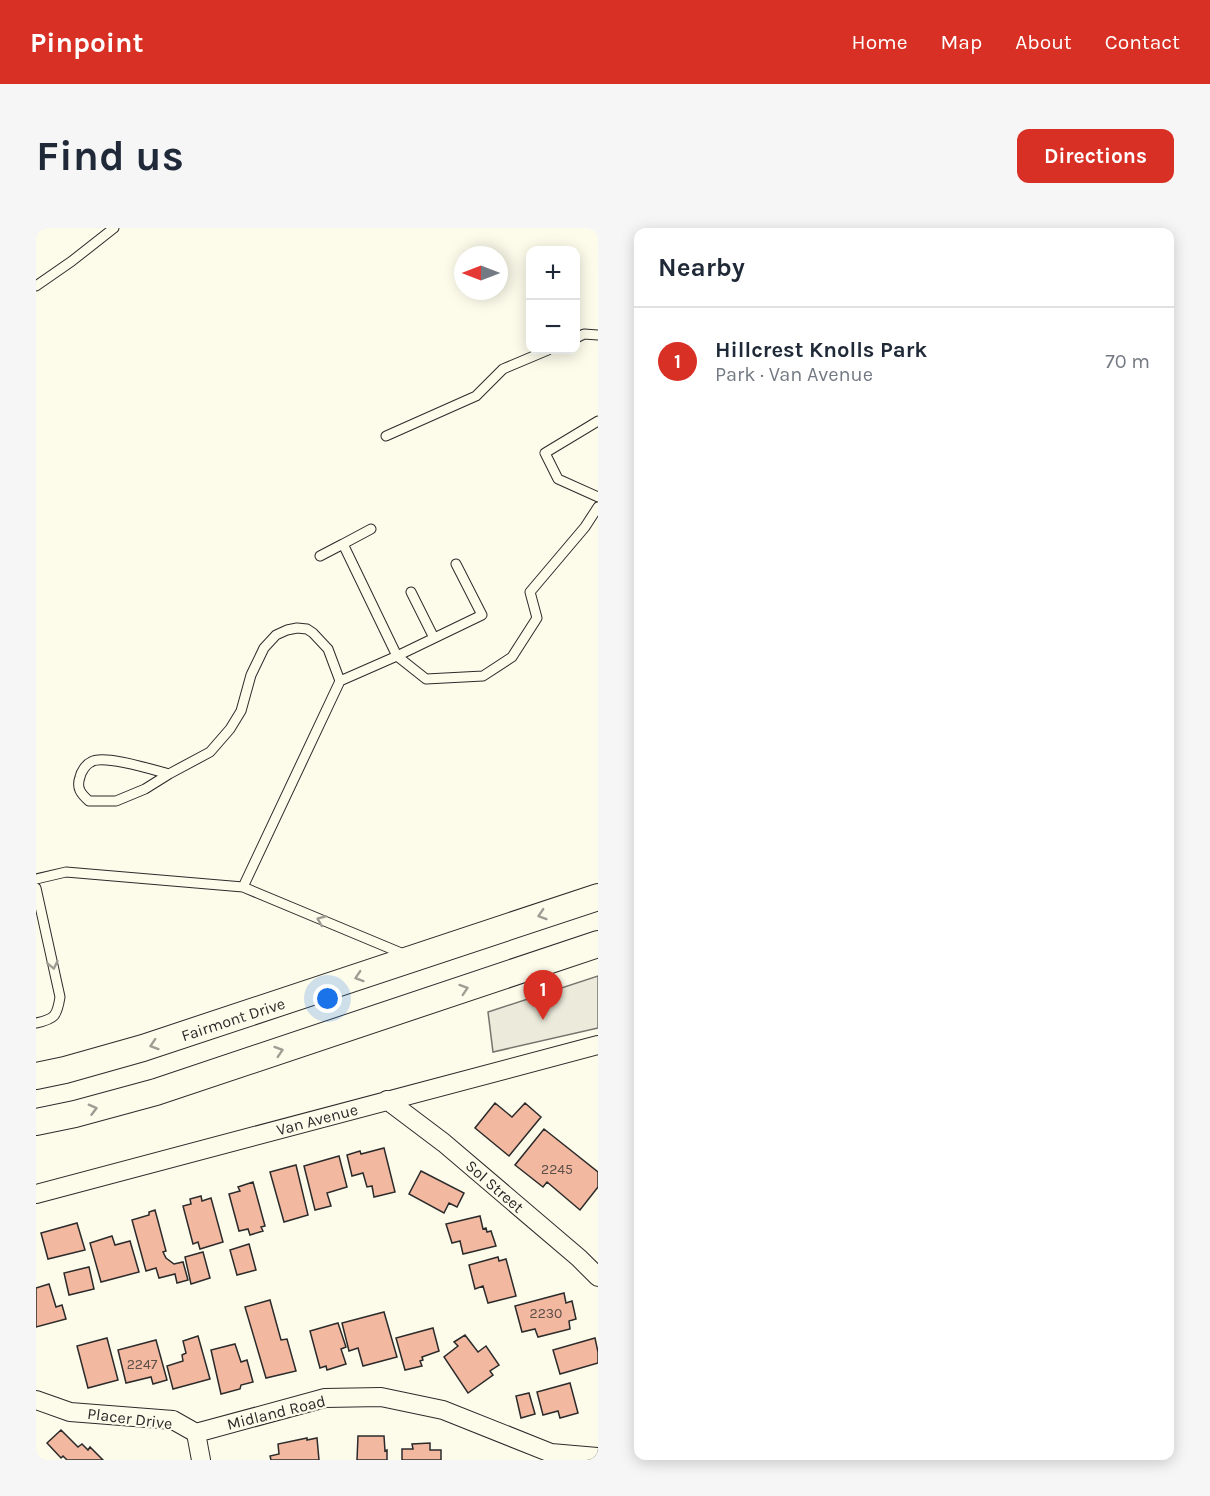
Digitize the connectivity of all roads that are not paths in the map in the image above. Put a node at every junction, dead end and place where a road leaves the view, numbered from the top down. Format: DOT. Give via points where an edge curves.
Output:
graph roads {
  1 [pos="114,228"];
  2 [pos="36,286"];
  3 [pos="598,335"];
  4 [pos="580,336"];
  5 [pos="539,354"];
  6 [pos="598,421"];
  7 [pos="386,435"];
  8 [pos="598,498"];
  9 [pos="598,507"];
  10 [pos="371,529"];
  11 [pos="343,544"];
  12 [pos="320,556"];
  13 [pos="456,564"];
  14 [pos="411,592"];
  15 [pos="434,638"];
  16 [pos="397,656"];
  17 [pos="340,681"];
  18 [pos="169,774"];
  19 [pos="36,879"];
  20 [pos="243,887"];
  21 [pos="36,888"];
  22 [pos="598,897"];
  23 [pos="598,944"];
  24 [pos="414,958"];
  25 [pos="36,1023"];
  26 [pos="598,1045"];
  27 [pos="36,1076"];
  28 [pos="387,1100"];
  29 [pos="36,1122"];
  30 [pos="36,1194"];
  31 [pos="598,1277"];
  32 [pos="36,1400"];
  33 [pos="196,1433"];
  34 [pos="598,1457"];
  35 [pos="201,1460"];
  1 -- 2 [label="lane"];
  3 -- 4 [label="lane"];
  5 -- 7 [label="lane" via="503,369 476,396"];
  6 -- 8 [label="lane" via="544,453 558,479"];
  9 -- 16 [label="lane" via="530,592 537,618 512,657 483,676 426,679"];
  10 -- 11 [label="lane"];
  11 -- 12 [label="lane"];
  11 -- 16 [label="lane"];
  13 -- 15 [label="lane" via="482,615"];
  14 -- 15 [label="lane"];
  15 -- 16 [label="lane"];
  16 -- 17 [label="lane"];
  17 -- 18 [label="lane" via="328,649 314,633 297,628 276,635 264,648 241,711 230,729 210,752"];
  17 -- 20 [label="lane"];
  18 -- 18 [label="lane" via="116,801 89,801 78,787 79,777 91,762 107,759"];
  19 -- 20 [label="lane" via="66,872"];
  24 -- 20 [label="lane, one-way"];
  21 -- 25 [label="lane, one-way" via="60,997 56,1015"];
  22 -- 24 [label="main road, Fairmont Drive, one-way"];
  29 -- 23 [label="main road, one-way" via="156,1092"];
  24 -- 27 [label="main road, Fairmont Drive, one-way" via="143,1048"];
  26 -- 28 [label="street, Van Avenue"];
  28 -- 30 [label="street, Van Avenue"];
  28 -- 31 [label="street, Sol Street" via="444,1143"];
  32 -- 33 [label="street, Placer Drive" via="70,1412 172,1420"];
  33 -- 34 [label="street, Midland Road" via="325,1398 381,1397 443,1410 551,1453"];
  33 -- 35 [label="street"];
}
